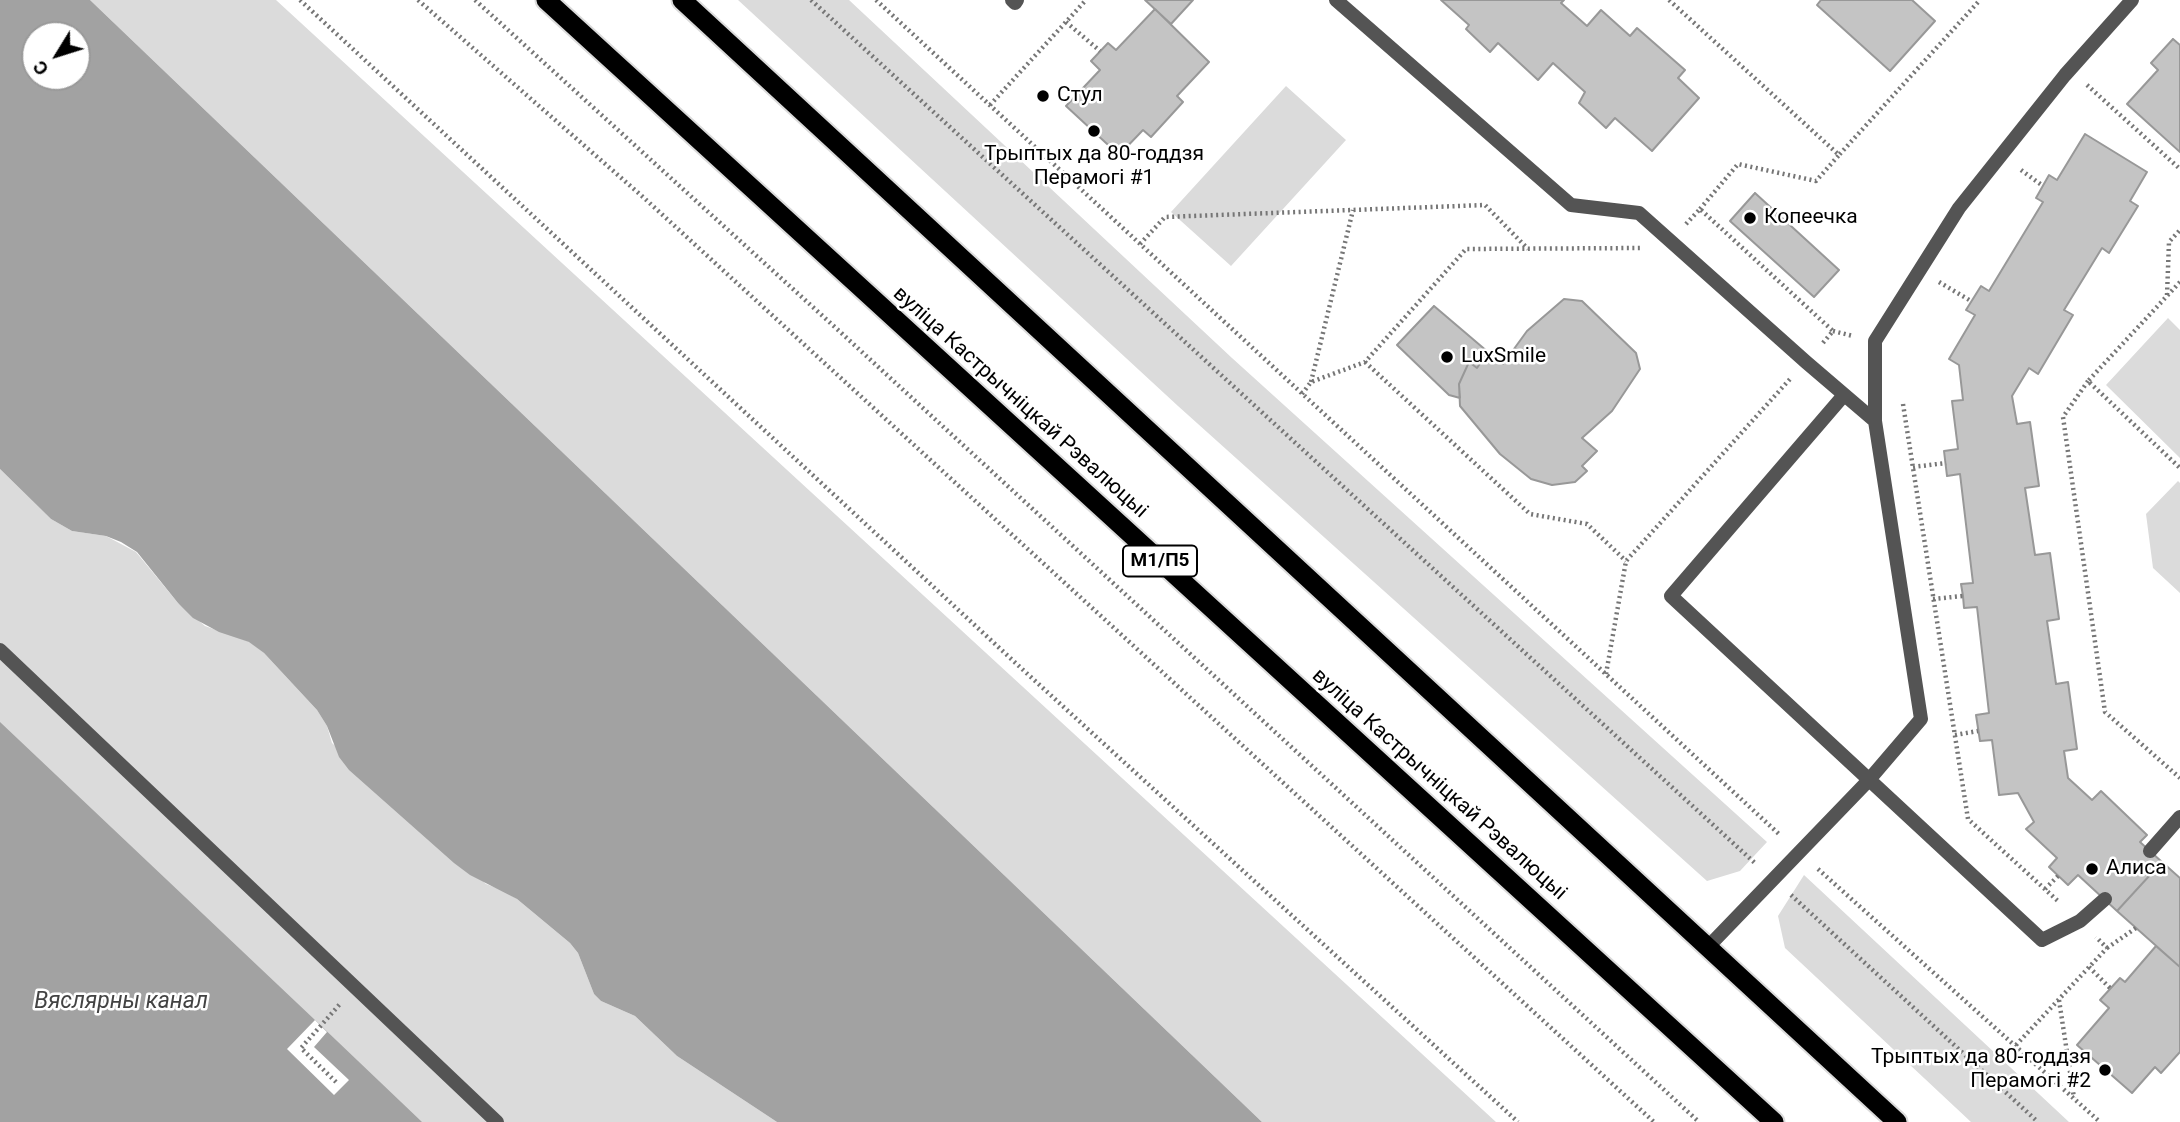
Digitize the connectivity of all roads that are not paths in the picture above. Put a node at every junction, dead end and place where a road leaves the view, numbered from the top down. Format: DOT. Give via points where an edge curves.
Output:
graph roads {
  1 [pos="546,0"];
  2 [pos="682,0"];
  3 [pos="1012,0"];
  4 [pos="1017,0"];
  5 [pos="1336,0"];
  6 [pos="2132,0"];
  7 [pos="1844,395"];
  8 [pos="1875,421"];
  9 [pos="0,650"];
  10 [pos="1868,781"];
  11 [pos="2180,817"];
  12 [pos="2150,851"];
  13 [pos="2105,899"];
  14 [pos="1707,948"];
  15 [pos="496,1122"];
  16 [pos="1774,1122"];
  17 [pos="1897,1122"];
  1 -- 16 [label="highway, вуліца Кастрычніцкай Рэвалюцыі / М1/П5"];
  2 -- 14 [label="highway"];
  3 -- 4 [label="lane"];
  5 -- 7 [label="lane" via="1571,205 1639,213"];
  6 -- 8 [label="lane" via="2065,75 1959,208 1875,341"];
  7 -- 8 [label="lane"];
  7 -- 10 [label="lane" via="1671,596"];
  8 -- 10 [label="lane" via="1920,719"];
  9 -- 15 [label="lane"];
  10 -- 13 [label="lane" via="2042,940 2080,921"];
  10 -- 14 [label="lane"];
  11 -- 12 [label="lane"];
  14 -- 17 [label="highway"];
}
